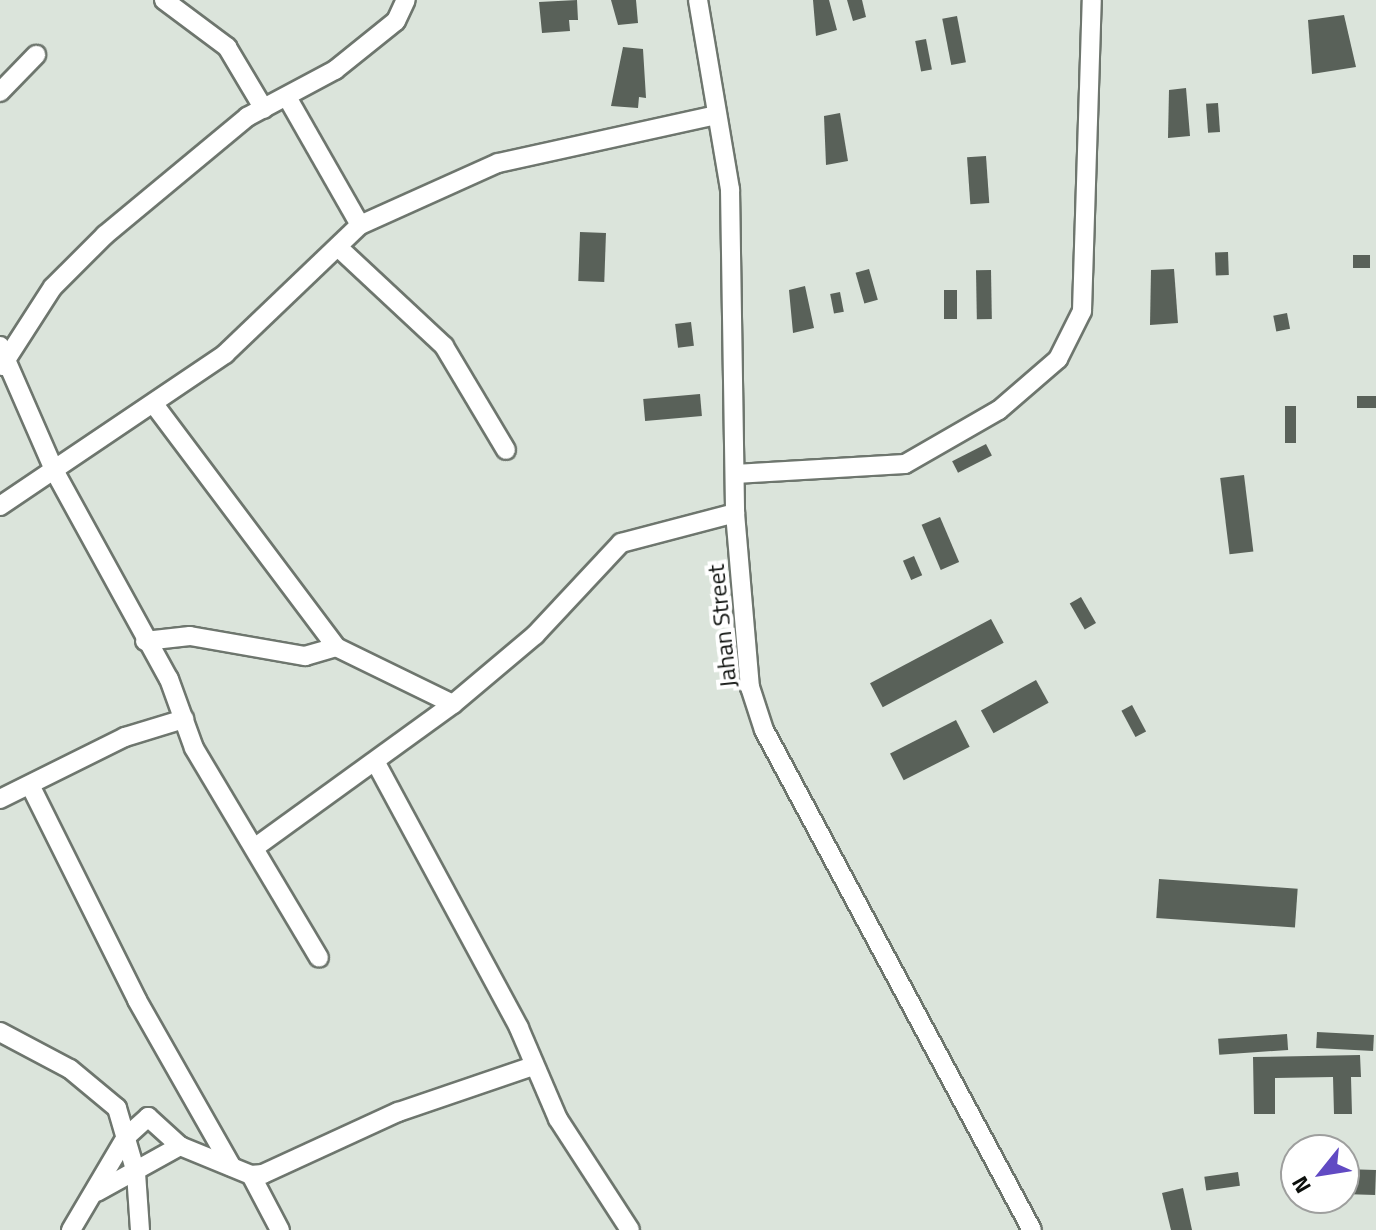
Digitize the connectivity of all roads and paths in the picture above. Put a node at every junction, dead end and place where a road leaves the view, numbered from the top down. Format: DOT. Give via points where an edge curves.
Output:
graph roads {
  1 [pos="164,0"];
  2 [pos="406,0"];
  3 [pos="698,0"];
  4 [pos="1092,0"];
  5 [pos="36,55"];
  6 [pos="0,92"];
  7 [pos="287,97"];
  8 [pos="264,109"];
  9 [pos="717,115"];
  10 [pos="360,225"];
  11 [pos="339,248"];
  12 [pos="3,359"];
  13 [pos="156,407"];
  14 [pos="506,450"];
  15 [pos="55,472"];
  16 [pos="735,474"];
  17 [pos="0,506"];
  18 [pos="735,513"];
  19 [pos="145,641"];
  20 [pos="336,647"];
  21 [pos="453,704"];
  22 [pos="184,719"];
  23 [pos="376,763"];
  24 [pos="31,787"];
  25 [pos="0,799"];
  26 [pos="257,846"];
  27 [pos="319,958"];
  28 [pos="0,1032"];
  29 [pos="533,1066"];
  30 [pos="126,1137"];
  31 [pos="180,1146"];
  32 [pos="232,1167"];
  33 [pos="136,1173"];
  34 [pos="251,1175"];
  35 [pos="97,1192"];
  36 [pos="71,1230"];
  37 [pos="140,1230"];
  38 [pos="280,1230"];
  39 [pos="630,1230"];
  40 [pos="1032,1230"];
  1 -- 8 [label="street" via="227,47"];
  2 -- 7 [label="street" via="404,13 384,32"];
  3 -- 9 [label="street, Jahan Street"];
  4 -- 16 [label="street" via="1082,311 1058,359 999,410 905,464"];
  5 -- 6 [label="street"];
  7 -- 8 [label="street"];
  7 -- 10 [label="street"];
  8 -- 12 [label="street" via="194,155 105,235 53,287"];
  9 -- 10 [label="street" via="498,163"];
  9 -- 16 [label="street, Jahan Street" via="730,189"];
  10 -- 11 [label="street"];
  11 -- 13 [label="street" via="256,330"];
  11 -- 14 [label="street" via="444,346"];
  12 -- 15 [label="street"];
  13 -- 15 [label="street"];
  13 -- 20 [label="street"];
  15 -- 17 [label="street"];
  15 -- 19 [label="street" via="113,571"];
  16 -- 18 [label="street, Jahan Street"];
  18 -- 21 [label="street" via="621,543 535,635"];
  18 -- 40 [label="street, Jahan Street" via="750,687 764,730"];
  19 -- 20 [label="street" via="190,636 305,656"];
  19 -- 22 [label="street"];
  20 -- 21 [label="street"];
  21 -- 23 [label="street"];
  22 -- 24 [label="street" via="125,737"];
  22 -- 26 [label="street" via="223,800"];
  23 -- 26 [label="street"];
  23 -- 29 [label="street" via="519,1028"];
  24 -- 25 [label="street"];
  24 -- 32 [label="street" via="137,1000"];
  26 -- 27 [label="street"];
  28 -- 30 [label="street" via="98,1088 117,1108"];
  29 -- 34 [label="street" via="398,1112 303,1159"];
  29 -- 39 [label="street" via="589,1175"];
  30 -- 31 [label="street" via="148,1117"];
  30 -- 33 [label="street"];
  30 -- 35 [label="street"];
  31 -- 32 [label="street"];
  31 -- 33 [label="street"];
  32 -- 34 [label="street"];
  33 -- 35 [label="street"];
  33 -- 37 [label="street"];
  34 -- 38 [label="street"];
  35 -- 36 [label="street"];
}
